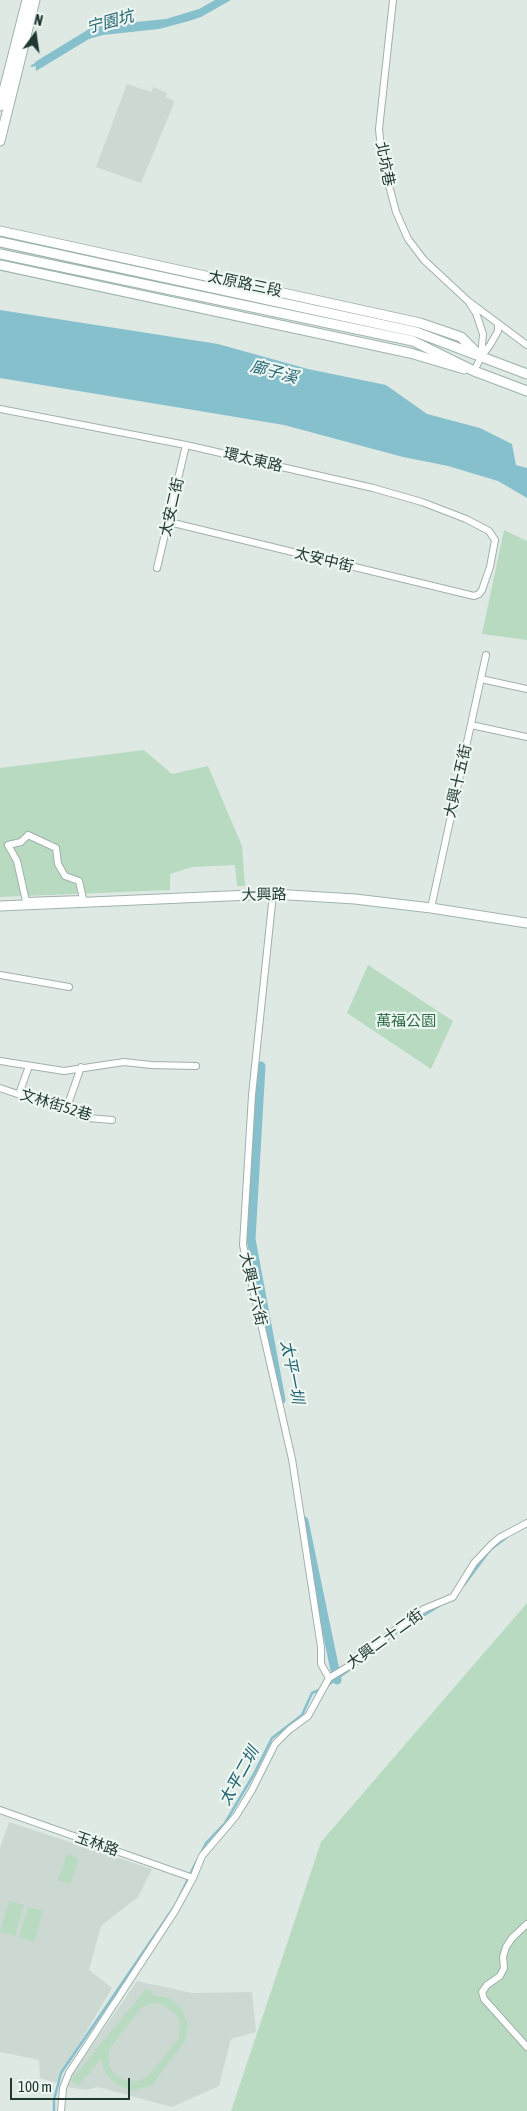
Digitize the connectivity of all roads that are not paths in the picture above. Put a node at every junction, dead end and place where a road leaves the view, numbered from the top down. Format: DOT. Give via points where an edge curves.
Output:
graph roads {
  1 [pos="27,0"];
  2 [pos="35,0"];
  3 [pos="393,0"];
  4 [pos="3,109"];
  5 [pos="0,142"];
  6 [pos="0,231"];
  7 [pos="0,242"];
  8 [pos="0,254"];
  9 [pos="0,265"];
  10 [pos="468,301"];
  11 [pos="498,324"];
  12 [pos="527,345"];
  13 [pos="481,357"];
  14 [pos="474,371"];
  15 [pos="527,374"];
  16 [pos="527,391"];
  17 [pos="0,409"];
  18 [pos="186,445"];
  19 [pos="169,522"];
  20 [pos="157,568"];
  21 [pos="479,594"];
  22 [pos="486,655"];
  23 [pos="481,679"];
  24 [pos="527,689"];
  25 [pos="471,725"];
  26 [pos="527,737"];
  27 [pos="56,848"];
  28 [pos="273,894"];
  29 [pos="0,906"];
  30 [pos="431,908"];
  31 [pos="527,923"];
  32 [pos="0,975"];
  33 [pos="69,987"];
  34 [pos="0,1061"];
  35 [pos="29,1066"];
  36 [pos="196,1066"];
  37 [pos="81,1067"];
  38 [pos="0,1088"];
  39 [pos="19,1094"];
  40 [pos="66,1110"];
  41 [pos="112,1120"];
  42 [pos="527,1523"];
  43 [pos="329,1678"];
  44 [pos="0,1810"];
  45 [pos="194,1878"];
  46 [pos="527,1924"];
  47 [pos="527,2047"];
  48 [pos="61,2111"];
  1 -- 4 [label="main road"];
  2 -- 4 [label="main road"];
  3 -- 10 [label="street, 北坑巷" via="379,129 386,175 396,212 408,239 424,260"];
  4 -- 5 [label="main road"];
  6 -- 13 [label="main road, 太原路三段" via="420,323 461,337"];
  7 -- 13 [label="main road, 太原路三段" via="416,332"];
  8 -- 14 [label="main road, 太原路三段" via="413,342"];
  9 -- 14 [label="main road, 太原路三段" via="410,353 454,368"];
  10 -- 11 [label="street"];
  10 -- 13 [label="street" via="483,334"];
  11 -- 12 [label="street"];
  11 -- 13 [label="street" via="498,331"];
  13 -- 14 [label="street"];
  13 -- 15 [label="main road, 太原路三段"];
  14 -- 16 [label="main road, 太原路三段"];
  17 -- 18 [label="street, 環太東路"];
  18 -- 19 [label="street, 太安二街"];
  18 -- 21 [label="street, 環太東路" via="422,502 489,531 495,540 490,567"];
  19 -- 20 [label="street, 太安二街"];
  19 -- 21 [label="street, 太安中街" via="464,594"];
  22 -- 23 [label="street, 大興十五街"];
  23 -- 24 [label="street"];
  23 -- 25 [label="street, 大興十五街"];
  25 -- 26 [label="street"];
  25 -- 30 [label="street, 大興十五街"];
  27 -- 27 [label="street" via="58,864 65,876 79,881 83,899 26,901 17,862 8,845 20,842 28,835"];
  28 -- 29 [label="main road, 大興路"];
  28 -- 30 [label="main road, 大興路" via="326,896"];
  28 -- 43 [label="street, 大興十六街" via="252,1095 243,1245 292,1459 321,1664"];
  30 -- 31 [label="main road, 大興路"];
  32 -- 33 [label="street"];
  34 -- 35 [label="street"];
  35 -- 37 [label="street" via="64,1071"];
  35 -- 39 [label="street"];
  36 -- 37 [label="street" via="124,1062"];
  37 -- 40 [label="street"];
  38 -- 39 [label="street, 文林街52巷"];
  39 -- 40 [label="street, 文林街52巷"];
  40 -- 41 [label="street, 文林街52巷" via="88,1118"];
  42 -- 43 [label="street, 大興二十二街" via="491,1545 474,1563 453,1597 424,1609 354,1663"];
  43 -- 45 [label="street" via="308,1716 275,1744 236,1816 202,1856"];
  44 -- 45 [label="street, 玉林路"];
  45 -- 48 [label="street" via="69,2073 63,2088"];
  46 -- 47 [label="street" via="506,1947 500,1976 482,1992"];
}
